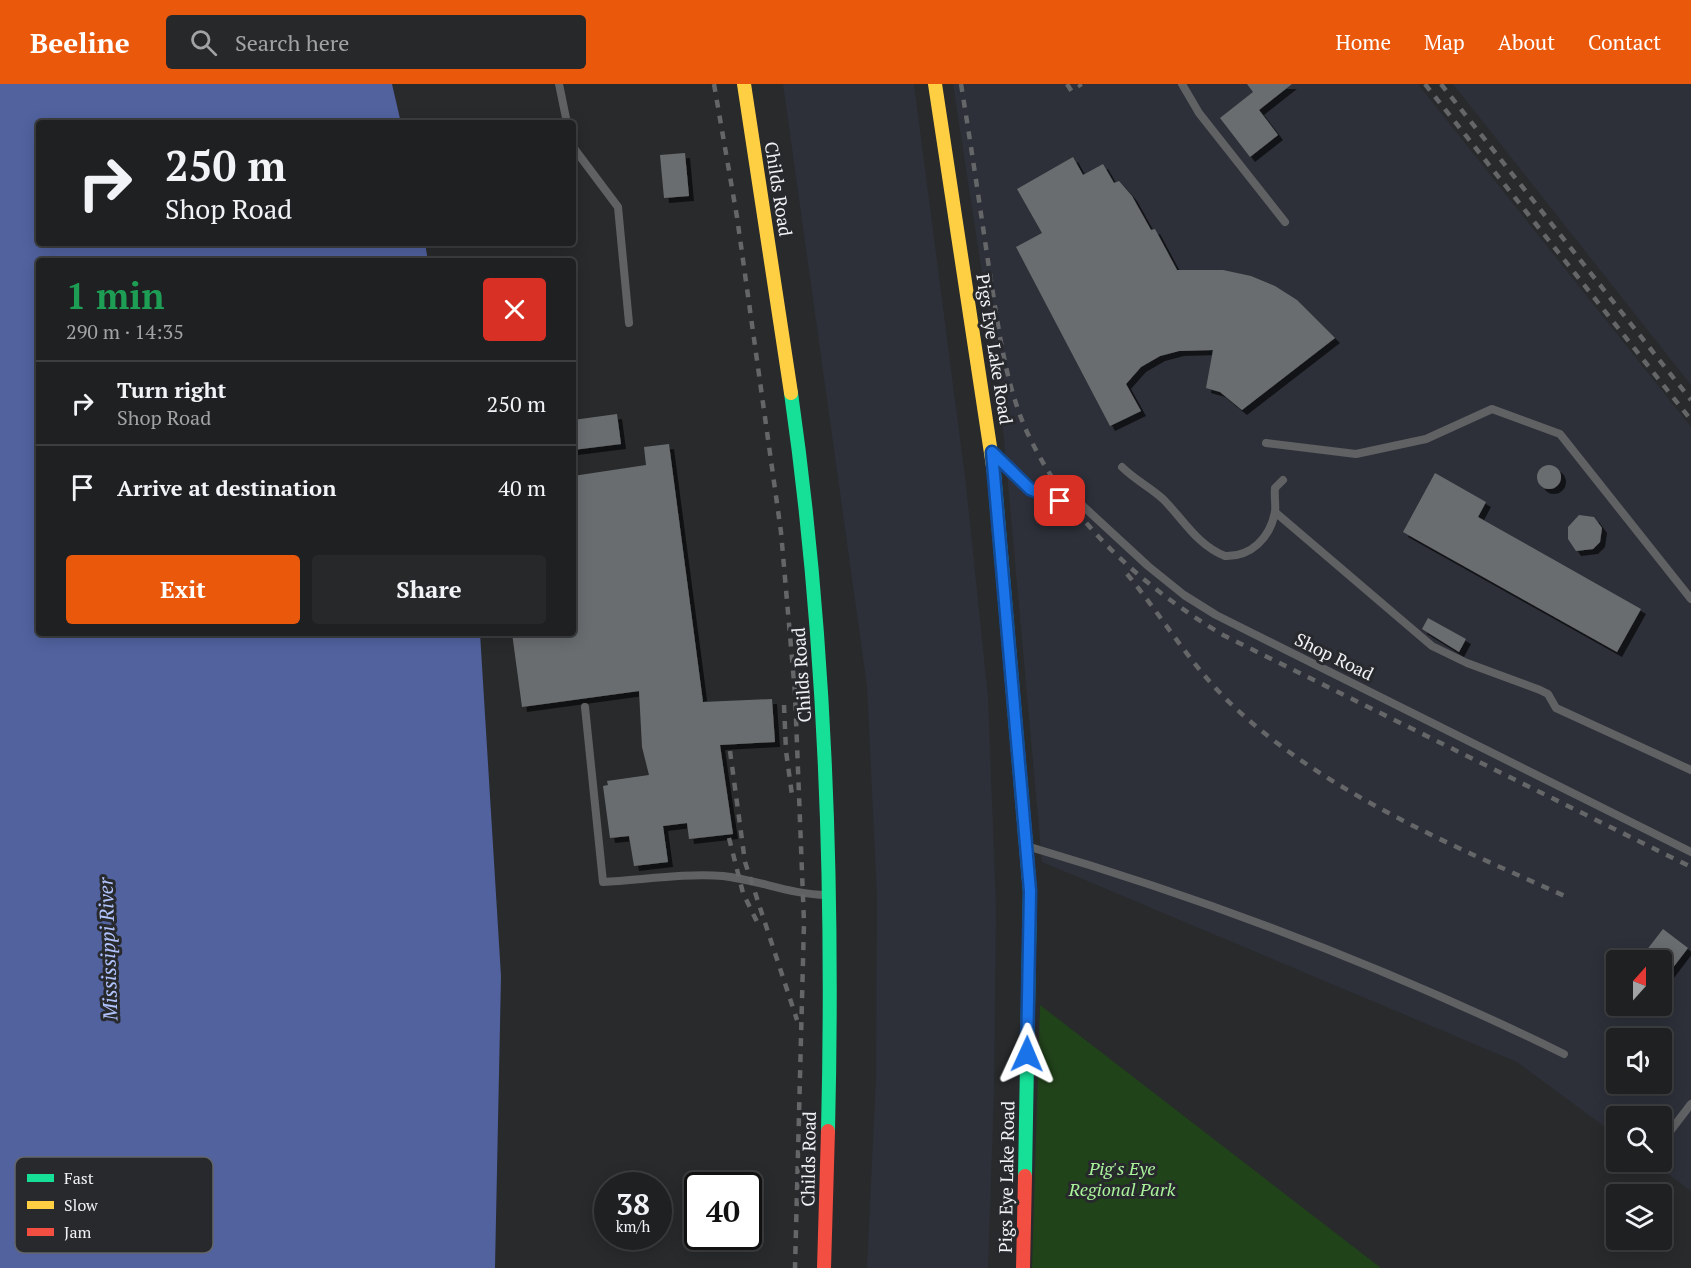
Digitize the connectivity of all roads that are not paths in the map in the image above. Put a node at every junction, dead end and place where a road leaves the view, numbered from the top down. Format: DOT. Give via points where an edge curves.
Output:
graph roads {
  1 [pos="559,84"];
  2 [pos="744,84"];
  3 [pos="935,84"];
  4 [pos="1182,84"];
  5 [pos="566,120"];
  6 [pos="576,151"];
  7 [pos="1285,222"];
  8 [pos="629,323"];
  9 [pos="1266,443"];
  10 [pos="992,452"];
  11 [pos="1122,467"];
  12 [pos="1283,480"];
  13 [pos="1275,512"];
  14 [pos="1691,599"];
  15 [pos="585,707"];
  16 [pos="1691,770"];
  17 [pos="1026,846"];
  18 [pos="1691,852"];
  19 [pos="829,895"];
  20 [pos="1564,1054"];
  21 [pos="1691,1104"];
  22 [pos="1672,1129"];
  23 [pos="824,1268"];
  24 [pos="1023,1268"];
  1 -- 5 [label="lane"];
  2 -- 19 [label="street, Childs Road" via="786,355 808,533 820,672"];
  3 -- 10 [label="street, Pigs Eye Lake Road"];
  4 -- 7 [label="lane" via="1199,113"];
  6 -- 8 [label="lane" via="618,207"];
  9 -- 14 [label="lane" via="1356,454 1426,440 1492,409 1560,434"];
  10 -- 17 [label="street, Pigs Eye Lake Road"];
  10 -- 18 [label="lane, Shop Road" via="1030,489 1048,498 1083,506 1148,566 1216,615"];
  11 -- 13 [label="lane" via="1163,499 1206,545 1225,556 1251,550 1261,543"];
  12 -- 13 [label="lane" via="1275,488"];
  13 -- 16 [label="lane" via="1432,646 1540,690 1548,694 1556,708"];
  15 -- 19 [label="lane" via="603,882 725,876 803,895"];
  17 -- 20 [label="lane" via="1104,869 1330,951"];
  17 -- 24 [label="street, Pigs Eye Lake Road" via="1030,891"];
  19 -- 23 [label="street, Childs Road"];
  21 -- 22 [label="lane"];
}
